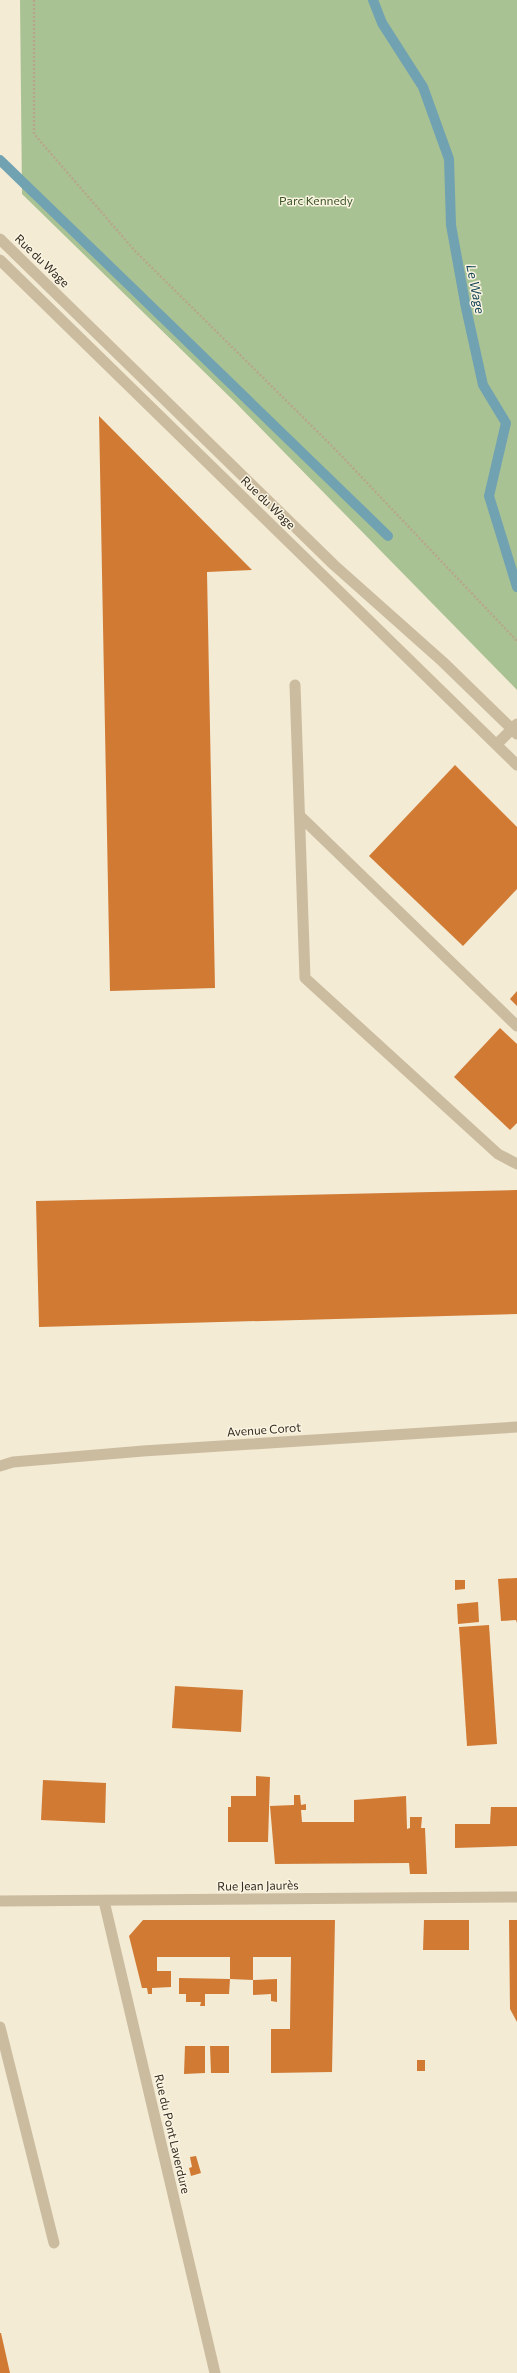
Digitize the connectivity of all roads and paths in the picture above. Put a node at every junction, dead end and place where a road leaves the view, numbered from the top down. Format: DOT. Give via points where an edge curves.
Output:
graph roads {
  1 [pos="34,0"];
  2 [pos="0,239"];
  3 [pos="0,260"];
  4 [pos="517,641"];
  5 [pos="295,685"];
  6 [pos="515,729"];
  7 [pos="497,744"];
  8 [pos="517,765"];
  9 [pos="300,816"];
  10 [pos="517,1026"];
  11 [pos="517,1164"];
  12 [pos="517,1427"];
  13 [pos="0,1461"];
  14 [pos="13,1462"];
  15 [pos="0,1466"];
  16 [pos="517,1897"];
  17 [pos="0,1901"];
  18 [pos="104,1901"];
  19 [pos="0,2026"];
  20 [pos="54,2243"];
  21 [pos="214,2373"];
  1 -- 4 [label="path" via="34,134 135,251 334,447"];
  2 -- 6 [label="street, Rue du Wage" via="334,565"];
  3 -- 7 [label="street, Rue du Wage"];
  5 -- 9 [label="street"];
  6 -- 7 [label="street"];
  7 -- 8 [label="street, Rue du Wage"];
  9 -- 10 [label="street"];
  9 -- 11 [label="street" via="305,978 498,1154"];
  12 -- 14 [label="street, Avenue Corot"];
  13 -- 14 [label="street, Avenue Corot"];
  14 -- 15 [label="street, Avenue Corot"];
  16 -- 18 [label="street, Rue Jean Jaurès"];
  17 -- 18 [label="street, Rue Jean Jaurès"];
  18 -- 21 [label="street, Rue du Pont Laverdure"];
  19 -- 20 [label="street"];
}
